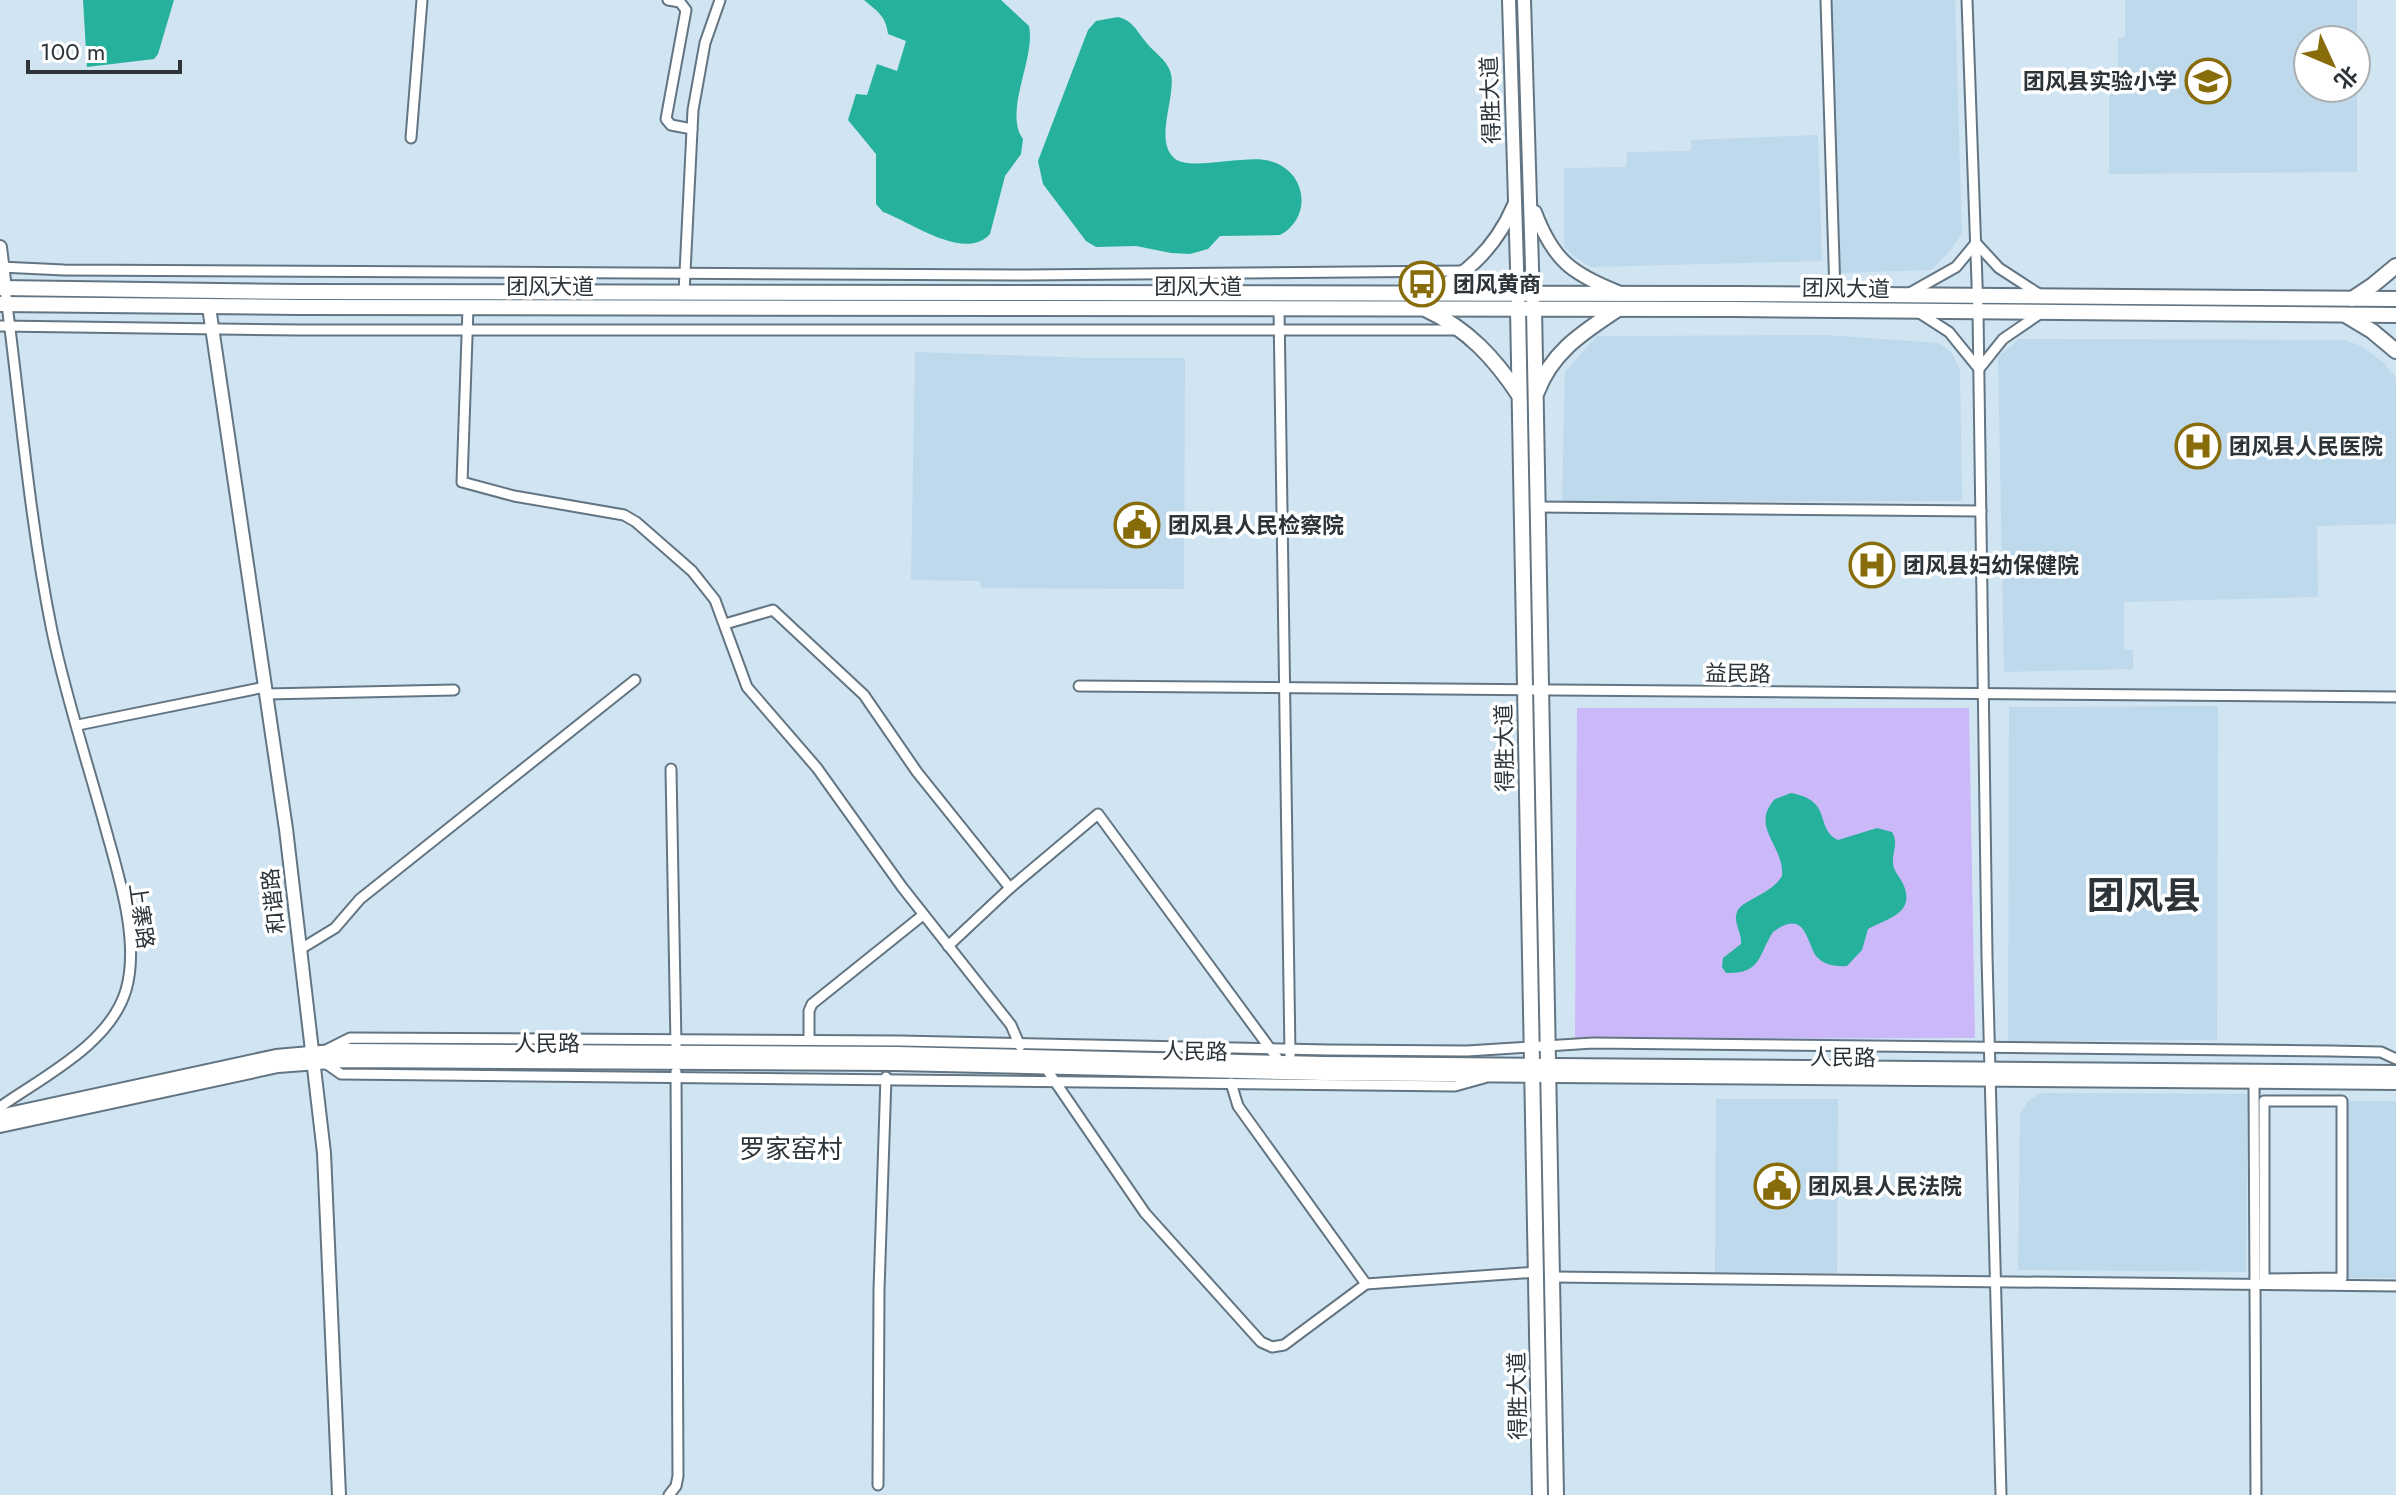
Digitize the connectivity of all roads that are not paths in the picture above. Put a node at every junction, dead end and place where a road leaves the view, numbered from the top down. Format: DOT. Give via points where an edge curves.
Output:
graph roads {
  1 [pos="422,0"];
  2 [pos="668,0"];
  3 [pos="720,0"];
  4 [pos="1509,0"];
  5 [pos="1524,0"];
  6 [pos="1826,0"];
  7 [pos="1967,0"];
  8 [pos="692,129"];
  9 [pos="411,138"];
  10 [pos="1531,201"];
  11 [pos="1515,202"];
  12 [pos="1976,243"];
  13 [pos="0,247"];
  14 [pos="2396,266"];
  15 [pos="1,267"];
  16 [pos="1466,271"];
  17 [pos="685,273"];
  18 [pos="684,293"];
  19 [pos="1429,293"];
  20 [pos="1835,294"];
  21 [pos="1906,295"];
  22 [pos="3,296"];
  23 [pos="2351,299"];
  24 [pos="2396,299"];
  25 [pos="1518,301"];
  26 [pos="1533,301"];
  27 [pos="1620,301"];
  28 [pos="1978,303"];
  29 [pos="2043,304"];
  30 [pos="209,307"];
  31 [pos="468,308"];
  32 [pos="1279,308"];
  33 [pos="1423,308"];
  34 [pos="1915,310"];
  35 [pos="2343,314"];
  36 [pos="2396,315"];
  37 [pos="5,327"];
  38 [pos="213,330"];
  39 [pos="467,330"];
  40 [pos="1462,330"];
  41 [pos="1279,331"];
  42 [pos="2396,351"];
  43 [pos="1979,369"];
  44 [pos="1519,395"];
  45 [pos="1535,400"];
  46 [pos="1537,507"];
  47 [pos="1981,511"];
  48 [pos="725,624"];
  49 [pos="635,680"];
  50 [pos="1079,686"];
  51 [pos="1284,687"];
  52 [pos="1533,688"];
  53 [pos="265,690"];
  54 [pos="454,690"];
  55 [pos="1983,694"];
  56 [pos="2396,697"];
  57 [pos="78,725"];
  58 [pos="671,769"];
  59 [pos="1010,888"];
  60 [pos="923,915"];
  61 [pos="948,946"];
  62 [pos="299,950"];
  63 [pos="809,1040"];
  64 [pos="1019,1043"];
  65 [pos="1540,1046"];
  66 [pos="1989,1047"];
  67 [pos="1271,1049"];
  68 [pos="1025,1056"];
  69 [pos="317,1058"];
  70 [pos="676,1058"];
  71 [pos="1286,1058"];
  72 [pos="2396,1059"];
  73 [pos="886,1064"];
  74 [pos="1045,1067"];
  75 [pos="1540,1069"];
  76 [pos="2394,1073"];
  77 [pos="1495,1074"];
  78 [pos="1990,1074"];
  79 [pos="885,1079"];
  80 [pos="1054,1081"];
  81 [pos="2254,1082"];
  82 [pos="1231,1083"];
  83 [pos="2342,1101"];
  84 [pos="0,1107"];
  85 [pos="0,1116"];
  86 [pos="0,1126"];
  87 [pos="1537,1272"];
  88 [pos="1552,1277"];
  89 [pos="1995,1282"];
  90 [pos="1366,1284"];
  91 [pos="2254,1285"];
  92 [pos="2396,1286"];
  93 [pos="878,1485"];
  94 [pos="339,1495"];
  95 [pos="669,1495"];
  96 [pos="1540,1495"];
  97 [pos="1556,1495"];
  98 [pos="2001,1495"];
  99 [pos="2256,1495"];
  1 -- 9 [label="street"];
  2 -- 8 [label="street" via="680,2 686,10 666,119"];
  3 -- 8 [label="street" via="705,43"];
  4 -- 11 [label="street, 得胜大道"];
  5 -- 10 [label="street, 得胜大道"];
  6 -- 20 [label="street"];
  7 -- 12 [label="street"];
  8 -- 17 [label="street"];
  10 -- 26 [label="street, 得胜大道"];
  10 -- 27 [label="street" via="1561,261"];
  11 -- 16 [label="street" via="1495,240"];
  11 -- 25 [label="street, 得胜大道"];
  12 -- 21 [label="street" via="1956,267"];
  12 -- 28 [label="street"];
  12 -- 29 [label="street"];
  13 -- 15 [label="street"];
  14 -- 23 [label="main road"];
  15 -- 17 [label="street"];
  15 -- 22 [label="street"];
  16 -- 17 [label="street"];
  16 -- 19 [label="street"];
  17 -- 18 [label="street"];
  18 -- 19 [label="main road, 团风大道"];
  18 -- 22 [label="main road, 团风大道" via="95,291"];
  19 -- 25 [label="main road, 团风大道"];
  20 -- 21 [label="main road, 团风大道"];
  20 -- 27 [label="main road, 团风大道"];
  21 -- 28 [label="main road, 团风大道"];
  22 -- 30 [label="main road, 团风大道"];
  22 -- 37 [label="street, 上寨路"];
  23 -- 24 [label="main road, 团风大道"];
  23 -- 29 [label="main road, 团风大道"];
  25 -- 26 [label="main road, 团风大道"];
  25 -- 33 [label="main road, 团风大道"];
  25 -- 44 [label="main road, 得胜大道"];
  26 -- 27 [label="main road, 团风大道"];
  26 -- 45 [label="main road, 得胜大道"];
  27 -- 34 [label="main road, 团风大道"];
  27 -- 45 [label="main road" via="1559,353"];
  28 -- 29 [label="main road, 团风大道"];
  28 -- 34 [label="main road, 团风大道"];
  28 -- 43 [label="street"];
  29 -- 35 [label="main road, 团风大道"];
  29 -- 43 [label="street" via="1994,348"];
  30 -- 31 [label="main road, 团风大道"];
  30 -- 38 [label="street, 和谐路"];
  31 -- 32 [label="main road, 团风大道"];
  31 -- 39 [label="street"];
  32 -- 33 [label="main road, 团风大道"];
  32 -- 41 [label="street"];
  33 -- 40 [label="main road"];
  34 -- 43 [label="street" via="1949,332"];
  35 -- 36 [label="main road, 团风大道"];
  35 -- 42 [label="main road"];
  37 -- 38 [label="street"];
  37 -- 57 [label="street, 上寨路" via="47,603"];
  38 -- 39 [label="street"];
  38 -- 53 [label="street, 和谐路"];
  39 -- 41 [label="street"];
  39 -- 48 [label="street" via="462,482 624,515 692,571 715,600"];
  40 -- 41 [label="street"];
  40 -- 44 [label="main road" via="1489,354"];
  41 -- 51 [label="street"];
  43 -- 47 [label="street"];
  44 -- 52 [label="main road, 得胜大道"];
  45 -- 46 [label="main road, 得胜大道"];
  46 -- 47 [label="street"];
  46 -- 52 [label="main road, 得胜大道"];
  47 -- 55 [label="street"];
  48 -- 59 [label="street" via="773,610 846,677"];
  48 -- 60 [label="street" via="747,687 817,768"];
  49 -- 62 [label="street" via="360,899 335,928"];
  50 -- 51 [label="street, 益民路"];
  51 -- 52 [label="street, 益民路"];
  51 -- 71 [label="street"];
  52 -- 55 [label="street, 益民路"];
  52 -- 65 [label="main road, 得胜大道"];
  53 -- 54 [label="street"];
  53 -- 57 [label="street"];
  53 -- 62 [label="street, 和谐路"];
  55 -- 56 [label="street, 益民路"];
  55 -- 66 [label="street"];
  57 -- 84 [label="street, 上寨路" via="119,878 130,940 129,979 117,1011 97,1038"];
  58 -- 70 [label="street"];
  59 -- 61 [label="street"];
  59 -- 67 [label="street" via="1098,814"];
  60 -- 61 [label="street"];
  60 -- 63 [label="street" via="812,1004"];
  61 -- 64 [label="street" via="1011,1025"];
  62 -- 69 [label="street, 和谐路"];
  63 -- 64 [label="street"];
  63 -- 70 [label="street"];
  64 -- 67 [label="street"];
  64 -- 68 [label="street"];
  65 -- 66 [label="street"];
  65 -- 71 [label="street"];
  65 -- 75 [label="main road, 得胜大道"];
  66 -- 72 [label="street" via="2381,1052"];
  66 -- 78 [label="street"];
  67 -- 71 [label="street"];
  67 -- 71 [label="street"];
  68 -- 70 [label="street, 人民路"];
  68 -- 71 [label="street, 人民路"];
  69 -- 70 [label="street, 人民路" via="344,1050"];
  69 -- 70 [label="street" via="341,1074"];
  69 -- 85 [label="street, 人民路" via="276,1056"];
  69 -- 86 [label="street, 人民路"];
  69 -- 94 [label="street, 和谐路"];
  70 -- 73 [label="street, 人民路"];
  70 -- 79 [label="street"];
  70 -- 95 [label="street" via="678,1476"];
  71 -- 75 [label="street, 人民路"];
  73 -- 74 [label="street, 人民路"];
  73 -- 79 [label="street"];
  74 -- 77 [label="street, 人民路"];
  74 -- 80 [label="street"];
  75 -- 77 [label="street, 人民路"];
  75 -- 78 [label="street, 人民路"];
  75 -- 87 [label="main road, 得胜大道"];
  75 -- 88 [label="main road, 得胜大道"];
  76 -- 78 [label="street, 人民路"];
  76 -- 81 [label="street, 人民路"];
  77 -- 82 [label="street" via="1455,1086"];
  78 -- 81 [label="street, 人民路"];
  78 -- 89 [label="street"];
  79 -- 80 [label="street"];
  79 -- 93 [label="street"];
  80 -- 82 [label="street"];
  80 -- 90 [label="street" via="1145,1213 1261,1342 1284,1345"];
  81 -- 91 [label="street"];
  82 -- 90 [label="street" via="1238,1106"];
  83 -- 83 [label="street" via="2342,1278 2264,1279 2264,1101"];
  87 -- 90 [label="street"];
  87 -- 96 [label="main road, 得胜大道"];
  88 -- 89 [label="street"];
  88 -- 97 [label="main road, 得胜大道"];
  89 -- 91 [label="street"];
  89 -- 98 [label="street"];
  91 -- 92 [label="street"];
  91 -- 99 [label="street"];
}
